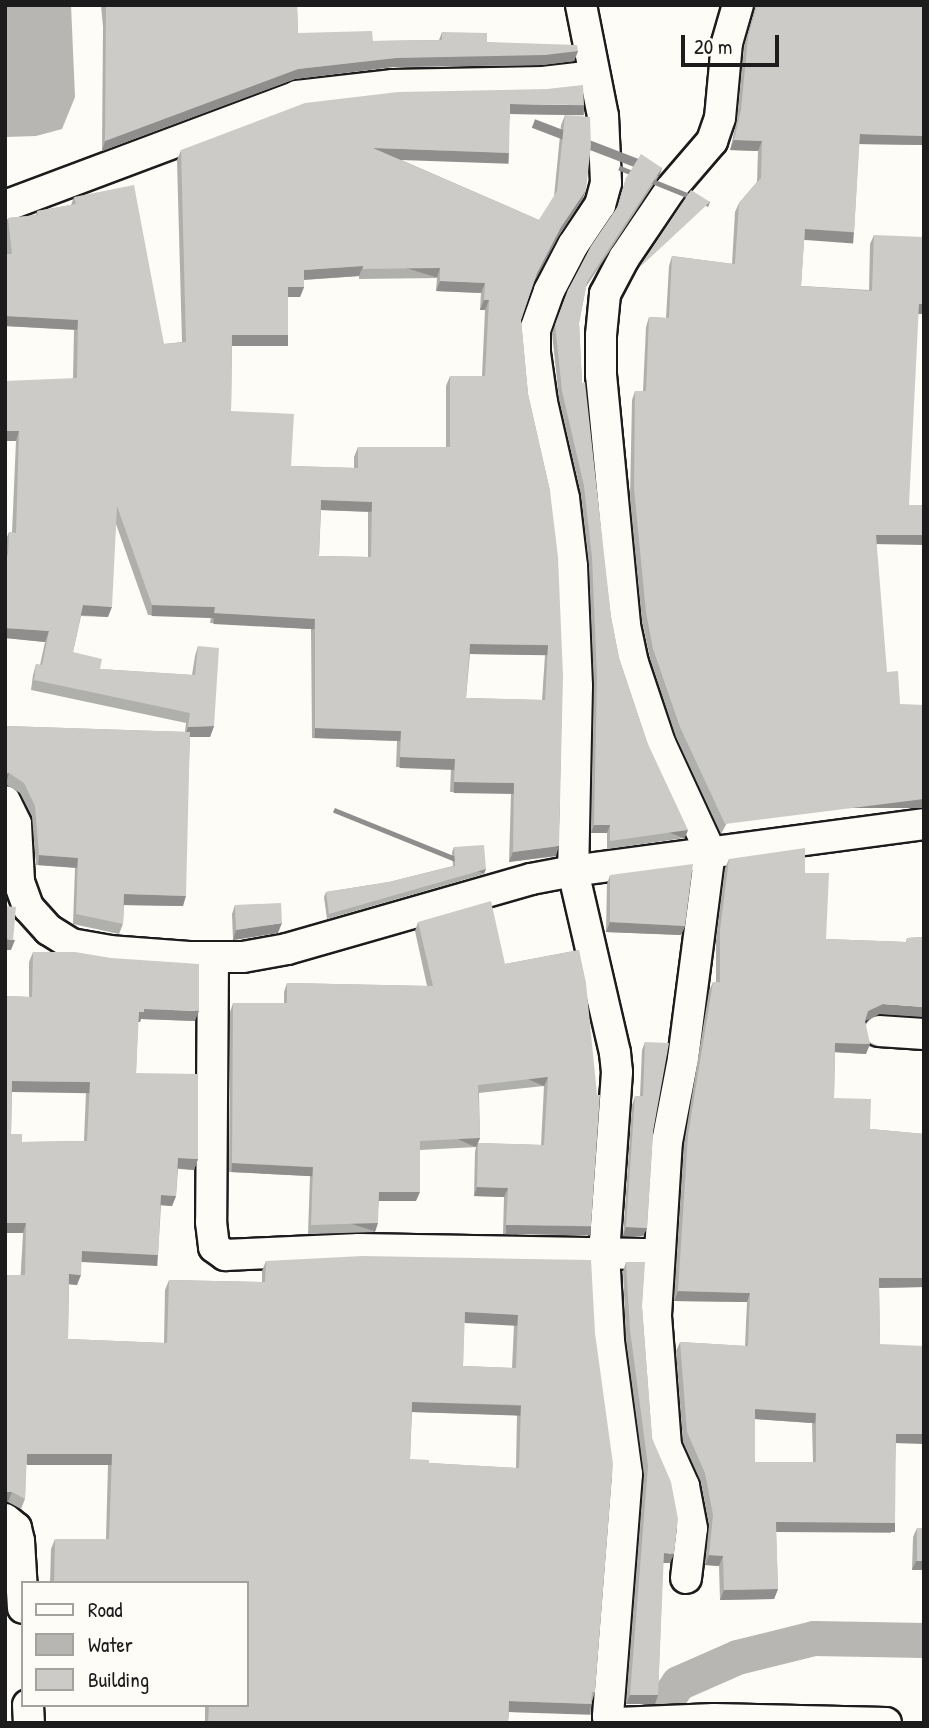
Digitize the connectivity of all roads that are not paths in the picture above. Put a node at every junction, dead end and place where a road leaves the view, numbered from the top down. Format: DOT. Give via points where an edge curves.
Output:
graph roads {
  1 [pos="581,5"];
  2 [pos="738,5"];
  3 [pos="595,76"];
  4 [pos="5,206"];
  5 [pos="5,801"];
  6 [pos="924,824"];
  7 [pos="710,851"];
  8 [pos="573,871"];
  9 [pos="213,957"];
  10 [pos="879,1031"];
  11 [pos="924,1034"];
  12 [pos="604,1253"];
  13 [pos="658,1254"];
  14 [pos="5,1520"];
  15 [pos="686,1578"];
  16 [pos="21,1581"];
  17 [pos="609,1720"];
  18 [pos="886,1723"];
  1 -- 3 [label="street"];
  2 -- 7 [label="street" via="727,43 720,118 712,141 670,190 624,258 606,294 601,335 625,624 633,663 660,743"];
  3 -- 4 [label="street" via="543,82 393,85 297,96"];
  3 -- 8 [label="street" via="603,116 606,183 600,205 549,291 535,330 542,401 564,498 572,566 577,685"];
  5 -- 9 [label="street" via="16,824 19,882 28,907 49,930 71,944 109,951"];
  6 -- 7 [label="street"];
  7 -- 8 [label="street"];
  7 -- 13 [label="street" via="667,1142"];
  8 -- 9 [label="street" via="287,949"];
  8 -- 12 [label="street" via="615,1053"];
  9 -- 12 [label="street" via="214,1247 225,1255 359,1249"];
  10 -- 11 [label="street"];
  12 -- 13 [label="street"];
  12 -- 17 [label="street" via="609,1341 627,1459"];
  13 -- 15 [label="street" via="656,1315 666,1446 684,1486 692,1528"];
  14 -- 16 [label="street" via="16,1528"];
  17 -- 18 [label="street"];
}
